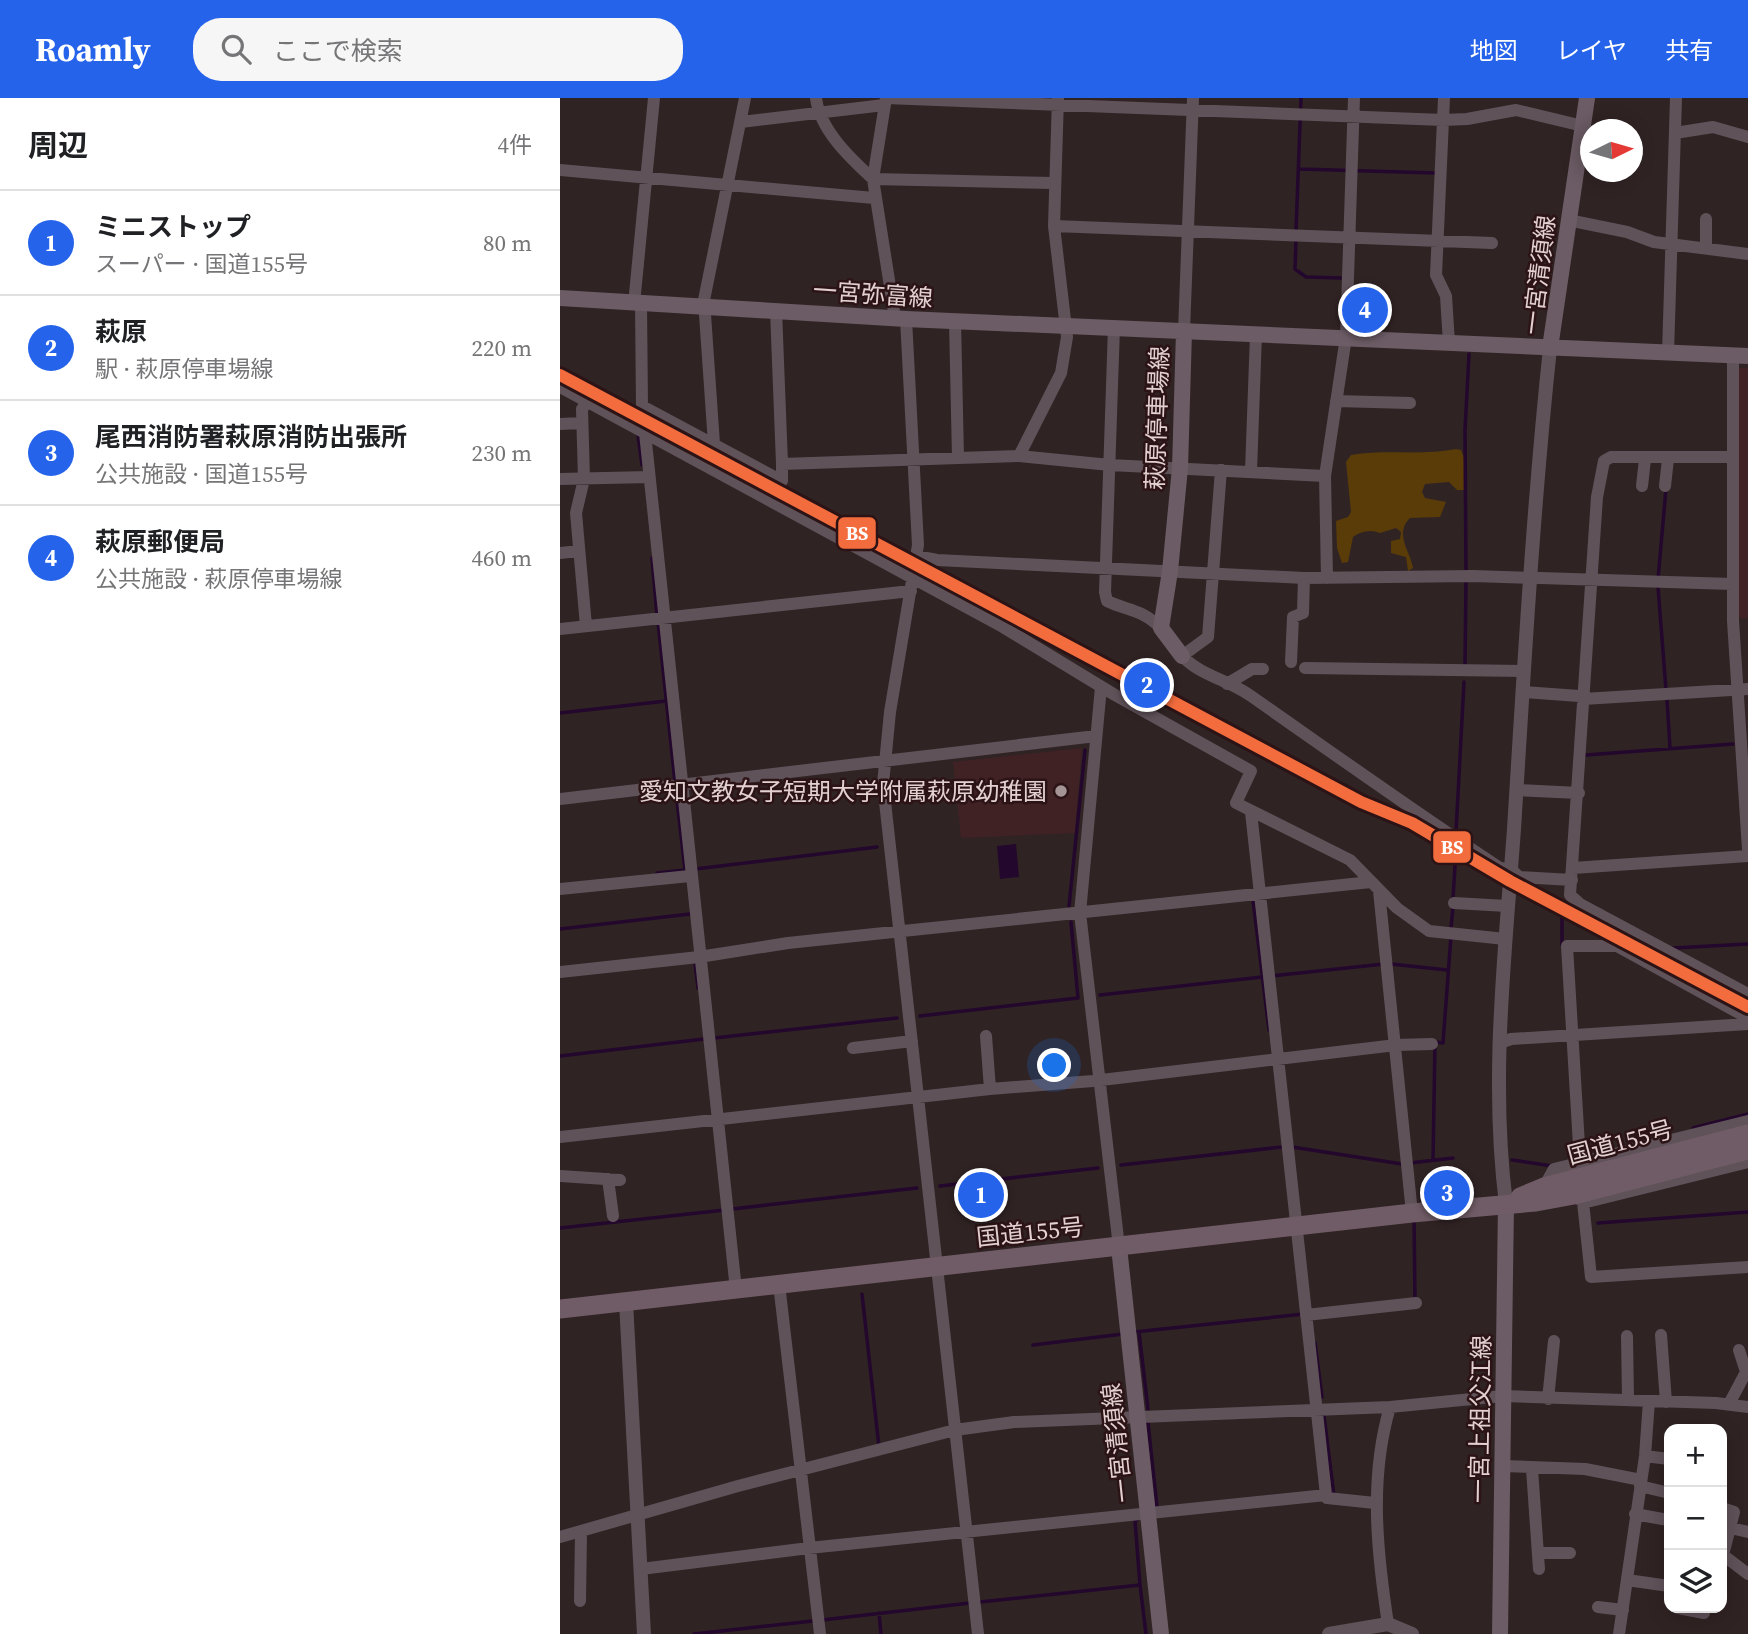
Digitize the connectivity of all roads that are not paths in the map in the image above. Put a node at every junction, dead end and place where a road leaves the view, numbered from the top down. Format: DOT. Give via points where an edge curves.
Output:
graph roads {
  1 [pos="654,98"];
  2 [pos="745,98"];
  3 [pos="816,98"];
  4 [pos="1193,98"];
  5 [pos="1354,98"];
  6 [pos="1444,98"];
  7 [pos="1587,98"];
  8 [pos="1676,98"];
  9 [pos="885,101"];
  10 [pos="1057,101"];
  11 [pos="1515,104"];
  12 [pos="1192,112"];
  13 [pos="818,113"];
  14 [pos="1353,117"];
  15 [pos="1584,119"];
  16 [pos="1443,120"];
  17 [pos="741,122"];
  18 [pos="1580,125"];
  19 [pos="1675,133"];
  20 [pos="1748,137"];
  21 [pos="1580,145"];
  22 [pos="560,170"];
  23 [pos="646,177"];
  24 [pos="873,179"];
  25 [pos="1053,183"];
  26 [pos="727,185"];
  27 [pos="874,198"];
  28 [pos="1706,219"];
  29 [pos="1568,220"];
  30 [pos="1054,226"];
  31 [pos="1188,231"];
  32 [pos="1348,239"];
  33 [pos="1439,239"];
  34 [pos="1492,243"];
  35 [pos="1670,244"];
  36 [pos="1706,248"];
  37 [pos="1748,254"];
  38 [pos="560,298"];
  39 [pos="638,304"];
  40 [pos="705,307"];
  41 [pos="776,310"];
  42 [pos="900,318"];
  43 [pos="955,321"];
  44 [pos="1066,326"];
  45 [pos="1114,327"];
  46 [pos="1184,331"];
  47 [pos="1256,334"];
  48 [pos="1346,338"];
  49 [pos="1449,343"];
  50 [pos="1550,348"];
  51 [pos="1668,353"];
  52 [pos="1740,356"];
  53 [pos="560,387"];
  54 [pos="1336,401"];
  55 [pos="587,402"];
  56 [pos="1410,403"];
  57 [pos="582,423"];
  58 [pos="560,424"];
  59 [pos="645,433"];
  60 [pos="714,444"];
  61 [pos="1019,456"];
  62 [pos="1733,457"];
  63 [pos="958,458"];
  64 [pos="1645,459"];
  65 [pos="1668,459"];
  66 [pos="913,460"];
  67 [pos="782,464"];
  68 [pos="1110,465"];
  69 [pos="1180,468"];
  70 [pos="1221,470"];
  71 [pos="1251,471"];
  72 [pos="1325,476"];
  73 [pos="649,477"];
  74 [pos="560,479"];
  75 [pos="584,479"];
  76 [pos="1642,486"];
  77 [pos="1665,486"];
  78 [pos="579,551"];
  79 [pos="560,553"];
  80 [pos="916,556"];
  81 [pos="1106,569"];
  82 [pos="1170,571"];
  83 [pos="1213,572"];
  84 [pos="1304,578"];
  85 [pos="1327,578"];
  86 [pos="1530,578"];
  87 [pos="1592,582"];
  88 [pos="912,584"];
  89 [pos="1732,584"];
  90 [pos="663,619"];
  91 [pos="1733,621"];
  92 [pos="1748,622"];
  93 [pos="586,626"];
  94 [pos="1161,628"];
  95 [pos="560,629"];
  96 [pos="1182,656"];
  97 [pos="1291,662"];
  98 [pos="1304,668"];
  99 [pos="1263,669"];
  100 [pos="1524,671"];
  101 [pos="1227,684"];
  102 [pos="1101,687"];
  103 [pos="1743,689"];
  104 [pos="1523,692"];
  105 [pos="1583,699"];
  106 [pos="1096,736"];
  107 [pos="884,762"];
  108 [pos="680,787"];
  109 [pos="1516,790"];
  110 [pos="1579,793"];
  111 [pos="560,799"];
  112 [pos="1251,812"];
  113 [pos="1748,849"];
  114 [pos="1748,856"];
  115 [pos="1511,869"];
  116 [pos="1572,874"];
  117 [pos="690,876"];
  118 [pos="1375,886"];
  119 [pos="560,888"];
  120 [pos="1259,893"];
  121 [pos="1454,904"];
  122 [pos="1507,906"];
  123 [pos="1080,913"];
  124 [pos="900,933"];
  125 [pos="1505,939"];
  126 [pos="699,957"];
  127 [pos="560,972"];
  128 [pos="1748,995"];
  129 [pos="1748,1018"];
  130 [pos="1748,1024"];
  131 [pos="1572,1035"];
  132 [pos="986,1036"];
  133 [pos="912,1041"];
  134 [pos="1500,1043"];
  135 [pos="1432,1044"];
  136 [pos="1396,1045"];
  137 [pos="853,1048"];
  138 [pos="1277,1058"];
  139 [pos="1098,1080"];
  140 [pos="990,1089"];
  141 [pos="919,1097"];
  142 [pos="718,1119"];
  143 [pos="1748,1121"];
  144 [pos="1748,1134"];
  145 [pos="560,1137"];
  146 [pos="1748,1150"];
  147 [pos="1580,1162"];
  148 [pos="1748,1162"];
  149 [pos="560,1176"];
  150 [pos="1544,1187"];
  151 [pos="1574,1195"];
  152 [pos="1506,1204"];
  153 [pos="1412,1213"];
  154 [pos="613,1216"];
  155 [pos="1297,1227"];
  156 [pos="1119,1247"];
  157 [pos="938,1267"];
  158 [pos="1748,1267"];
  159 [pos="779,1284"];
  160 [pos="736,1290"];
  161 [pos="626,1302"];
  162 [pos="1416,1303"];
  163 [pos="560,1309"];
  164 [pos="1306,1315"];
  165 [pos="1661,1335"];
  166 [pos="1627,1336"];
  167 [pos="1554,1341"];
  168 [pos="1739,1350"];
  169 [pos="1747,1372"];
  170 [pos="1503,1396"];
  171 [pos="1548,1399"];
  172 [pos="1628,1400"];
  173 [pos="1649,1401"];
  174 [pos="1667,1402"];
  175 [pos="1729,1404"];
  176 [pos="1390,1407"];
  177 [pos="1748,1407"];
  178 [pos="1317,1408"];
  179 [pos="1137,1417"];
  180 [pos="955,1430"];
  181 [pos="1644,1456"];
  182 [pos="1664,1458"];
  183 [pos="1502,1466"];
  184 [pos="1532,1469"];
  185 [pos="799,1470"];
  186 [pos="1641,1483"];
  187 [pos="1664,1491"];
  188 [pos="1326,1495"];
  189 [pos="1375,1503"];
  190 [pos="1727,1510"];
  191 [pos="1147,1514"];
  192 [pos="1635,1514"];
  193 [pos="638,1515"];
  194 [pos="1664,1519"];
  195 [pos="1730,1528"];
  196 [pos="581,1532"];
  197 [pos="966,1532"];
  198 [pos="1748,1532"];
  199 [pos="560,1537"];
  200 [pos="809,1548"];
  201 [pos="1538,1553"];
  202 [pos="1570,1553"];
  203 [pos="640,1569"];
  204 [pos="1539,1569"];
  205 [pos="1748,1574"];
  206 [pos="1627,1580"];
  207 [pos="1664,1585"];
  208 [pos="580,1601"];
  209 [pos="1598,1607"];
  210 [pos="1623,1610"];
  211 [pos="1388,1624"];
  212 [pos="1408,1633"];
  213 [pos="644,1634"];
  214 [pos="820,1634"];
  215 [pos="978,1634"];
  216 [pos="1161,1634"];
  217 [pos="1329,1634"];
  218 [pos="1500,1634"];
  219 [pos="1619,1634"];
  1 -- 23 [label="street"];
  2 -- 17 [label="street"];
  3 -- 13 [label="street"];
  4 -- 12 [label="street"];
  5 -- 14 [label="street"];
  6 -- 16 [label="street"];
  7 -- 15 [label="main road, 一宮清須線"];
  8 -- 19 [label="street"];
  9 -- 10 [label="street"];
  9 -- 13 [label="street"];
  9 -- 24 [label="street"];
  10 -- 12 [label="street"];
  10 -- 25 [label="street"];
  11 -- 16 [label="street" via="1467,119"];
  11 -- 18 [label="street"];
  12 -- 14 [label="street"];
  12 -- 31 [label="street"];
  13 -- 17 [label="street"];
  13 -- 24 [label="street" via="843,149"];
  14 -- 16 [label="street"];
  14 -- 32 [label="street"];
  16 -- 33 [label="street"];
  17 -- 26 [label="street"];
  19 -- 20 [label="street" via="1713,127"];
  19 -- 35 [label="street"];
  21 -- 29 [label="main road, 一宮清須線"];
  22 -- 23 [label="street"];
  23 -- 26 [label="street"];
  23 -- 39 [label="street"];
  24 -- 25 [label="street"];
  24 -- 27 [label="street"];
  25 -- 30 [label="street"];
  26 -- 27 [label="street"];
  26 -- 40 [label="street"];
  27 -- 42 [label="street"];
  28 -- 36 [label="street"];
  29 -- 35 [label="street"];
  29 -- 50 [label="main road, 一宮清須線"];
  30 -- 31 [label="street"];
  30 -- 44 [label="street"];
  31 -- 32 [label="street"];
  31 -- 46 [label="street"];
  32 -- 33 [label="street"];
  32 -- 48 [label="street"];
  33 -- 34 [label="street"];
  33 -- 49 [label="street" via="1436,275 1446,296"];
  35 -- 36 [label="street"];
  35 -- 51 [label="street"];
  36 -- 37 [label="street"];
  38 -- 39 [label="main road, 一宮弥富線"];
  39 -- 40 [label="main road, 一宮弥富線"];
  39 -- 60 [label="street" via="642,406"];
  40 -- 41 [label="main road, 一宮弥富線"];
  40 -- 60 [label="street"];
  41 -- 42 [label="main road, 一宮弥富線"];
  41 -- 67 [label="street"];
  42 -- 43 [label="main road, 一宮弥富線"];
  42 -- 66 [label="street"];
  43 -- 44 [label="main road, 一宮弥富線"];
  43 -- 63 [label="street"];
  44 -- 45 [label="main road, 一宮弥富線"];
  44 -- 61 [label="street" via="1061,373"];
  45 -- 46 [label="main road, 一宮弥富線"];
  45 -- 68 [label="street"];
  46 -- 47 [label="main road, 萩原停車場線"];
  46 -- 69 [label="main road, 萩原停車場線"];
  47 -- 48 [label="main road, 萩原停車場線"];
  47 -- 71 [label="street"];
  48 -- 49 [label="main road, 萩原停車場線"];
  48 -- 54 [label="street"];
  49 -- 50 [label="main road, 萩原停車場線"];
  50 -- 51 [label="main road, 一宮清須線"];
  50 -- 86 [label="street"];
  51 -- 52 [label="main road, 一宮清須線"];
  52 -- 62 [label="street"];
  53 -- 55 [label="street"];
  54 -- 56 [label="street"];
  54 -- 72 [label="street"];
  55 -- 57 [label="street"];
  55 -- 59 [label="street"];
  57 -- 58 [label="street"];
  57 -- 75 [label="street"];
  59 -- 73 [label="street"];
  59 -- 88 [label="street"];
  60 -- 67 [label="street" via="782,481"];
  61 -- 63 [label="street"];
  61 -- 68 [label="street"];
  62 -- 65 [label="street"];
  62 -- 89 [label="street"];
  63 -- 66 [label="street"];
  64 -- 65 [label="street"];
  64 -- 76 [label="street"];
  64 -- 87 [label="street" via="1611,457 1604,461"];
  65 -- 77 [label="street"];
  66 -- 67 [label="street"];
  66 -- 80 [label="street"];
  68 -- 69 [label="street"];
  68 -- 81 [label="street"];
  69 -- 70 [label="street"];
  69 -- 82 [label="main road, 萩原停車場線"];
  70 -- 71 [label="street"];
  70 -- 83 [label="street"];
  71 -- 72 [label="street"];
  72 -- 85 [label="street"];
  73 -- 75 [label="street"];
  73 -- 90 [label="street"];
  74 -- 75 [label="street"];
  75 -- 78 [label="street" via="576,513"];
  78 -- 79 [label="street"];
  78 -- 93 [label="street"];
  80 -- 81 [label="street"];
  80 -- 88 [label="street"];
  81 -- 82 [label="street"];
  81 -- 94 [label="street" via="1107,601 1129,606"];
  82 -- 83 [label="street"];
  82 -- 94 [label="main road, 萩原停車場線"];
  83 -- 84 [label="street"];
  83 -- 96 [label="street" via="1208,637"];
  84 -- 85 [label="street"];
  84 -- 97 [label="street" via="1303,613 1293,617"];
  85 -- 86 [label="street"];
  86 -- 87 [label="street"];
  86 -- 100 [label="street"];
  87 -- 89 [label="street"];
  87 -- 105 [label="street"];
  88 -- 90 [label="street"];
  88 -- 102 [label="street" via="1003,627"];
  88 -- 107 [label="street"];
  89 -- 91 [label="street"];
  90 -- 93 [label="street"];
  90 -- 108 [label="street"];
  91 -- 92 [label="street"];
  91 -- 103 [label="street"];
  93 -- 95 [label="street"];
  94 -- 96 [label="main road"];
  96 -- 101 [label="street"];
  98 -- 100 [label="street"];
  99 -- 101 [label="street" via="1252,669"];
  100 -- 104 [label="street"];
  101 -- 115 [label="street" via="1249,694 1500,868"];
  102 -- 106 [label="street"];
  102 -- 112 [label="street" via="1251,771 1236,803"];
  103 -- 105 [label="street"];
  103 -- 113 [label="street"];
  104 -- 105 [label="street"];
  104 -- 109 [label="street"];
  105 -- 110 [label="street"];
  106 -- 107 [label="street"];
  106 -- 123 [label="street"];
  107 -- 108 [label="street"];
  107 -- 124 [label="street"];
  108 -- 111 [label="street"];
  108 -- 117 [label="street"];
  109 -- 110 [label="street"];
  109 -- 115 [label="street"];
  110 -- 116 [label="street"];
  112 -- 118 [label="street" via="1350,860"];
  112 -- 120 [label="street"];
  114 -- 116 [label="street"];
  115 -- 116 [label="street" via="1519,877"];
  115 -- 122 [label="street"];
  116 -- 128 [label="street" via="1570,895 1580,904"];
  117 -- 119 [label="street"];
  117 -- 126 [label="street"];
  118 -- 120 [label="street"];
  118 -- 125 [label="street" via="1429,931"];
  118 -- 136 [label="street"];
  120 -- 123 [label="street"];
  120 -- 138 [label="street"];
  121 -- 122 [label="street"];
  122 -- 125 [label="street"];
  123 -- 124 [label="street"];
  123 -- 139 [label="street"];
  124 -- 126 [label="street"];
  124 -- 133 [label="street"];
  125 -- 134 [label="street"];
  126 -- 127 [label="street"];
  126 -- 142 [label="street"];
  129 -- 131 [label="street" via="1617,946 1567,946"];
  130 -- 131 [label="street"];
  131 -- 134 [label="street"];
  131 -- 147 [label="street"];
  132 -- 140 [label="street"];
  133 -- 137 [label="street"];
  133 -- 141 [label="street"];
  134 -- 152 [label="street" via="1499,1123"];
  135 -- 136 [label="street"];
  136 -- 138 [label="street"];
  136 -- 153 [label="street"];
  138 -- 139 [label="street"];
  138 -- 155 [label="street"];
  139 -- 140 [label="street"];
  139 -- 156 [label="street"];
  140 -- 141 [label="street"];
  141 -- 142 [label="street"];
  141 -- 157 [label="street"];
  142 -- 145 [label="street"];
  142 -- 160 [label="street"];
  143 -- 147 [label="street"];
  144 -- 150 [label="highway, 国道155号"];
  146 -- 151 [label="highway, 国道155号"];
  147 -- 150 [label="street" via="1554,1169"];
  148 -- 151 [label="street" via="1591,1201"];
  149 -- 154 [label="street" via="614,1180"];
  150 -- 152 [label="highway, 国道155号"];
  151 -- 152 [label="highway, 国道155号"];
  151 -- 158 [label="street" via="1583,1202 1591,1277"];
  152 -- 153 [label="highway, 国道155号"];
  152 -- 170 [label="main road, 一宮上祖父江線"];
  153 -- 155 [label="highway, 国道155号"];
  155 -- 156 [label="highway, 国道155号"];
  155 -- 164 [label="street"];
  156 -- 157 [label="highway, 国道155号"];
  156 -- 179 [label="main road, 一宮清須線"];
  157 -- 159 [label="highway, 国道155号"];
  157 -- 180 [label="street"];
  159 -- 160 [label="highway, 国道155号"];
  159 -- 185 [label="street"];
  160 -- 161 [label="highway, 国道155号"];
  161 -- 163 [label="highway, 国道155号"];
  161 -- 193 [label="street"];
  162 -- 164 [label="street"];
  164 -- 178 [label="street"];
  165 -- 174 [label="street"];
  166 -- 172 [label="street"];
  167 -- 171 [label="street"];
  168 -- 169 [label="street"];
  169 -- 175 [label="street"];
  170 -- 171 [label="street"];
  170 -- 176 [label="street"];
  170 -- 183 [label="main road, 一宮上祖父江線"];
  171 -- 172 [label="street"];
  172 -- 173 [label="street"];
  173 -- 174 [label="street"];
  173 -- 181 [label="street"];
  174 -- 175 [label="street"];
  175 -- 177 [label="street"];
  176 -- 178 [label="street"];
  176 -- 189 [label="street" via="1377,1460"];
  178 -- 179 [label="street"];
  178 -- 188 [label="street"];
  179 -- 180 [label="street" via="1014,1422"];
  179 -- 191 [label="main road, 一宮清須線"];
  180 -- 185 [label="street"];
  180 -- 197 [label="street"];
  181 -- 182 [label="street"];
  181 -- 186 [label="street"];
  183 -- 184 [label="street"];
  183 -- 218 [label="main road, 一宮上祖父江線"];
  184 -- 186 [label="street" via="1585,1469"];
  184 -- 201 [label="street"];
  185 -- 193 [label="street"];
  185 -- 200 [label="street"];
  186 -- 187 [label="street"];
  186 -- 192 [label="street"];
  188 -- 189 [label="street"];
  188 -- 191 [label="street"];
  189 -- 211 [label="street"];
  190 -- 195 [label="street" via="1734,1512"];
  191 -- 197 [label="street"];
  191 -- 216 [label="main road, 一宮清須線"];
  192 -- 194 [label="street"];
  192 -- 206 [label="street"];
  193 -- 196 [label="street"];
  193 -- 203 [label="street"];
  195 -- 198 [label="street"];
  195 -- 205 [label="street" via="1723,1555"];
  196 -- 199 [label="street"];
  196 -- 208 [label="street"];
  197 -- 200 [label="street"];
  197 -- 215 [label="street"];
  200 -- 203 [label="street"];
  200 -- 214 [label="street"];
  201 -- 202 [label="street"];
  201 -- 204 [label="street"];
  203 -- 213 [label="street"];
  206 -- 207 [label="street"];
  206 -- 210 [label="street"];
  209 -- 210 [label="street"];
  210 -- 219 [label="street"];
  211 -- 212 [label="street"];
  211 -- 217 [label="street"];
}
